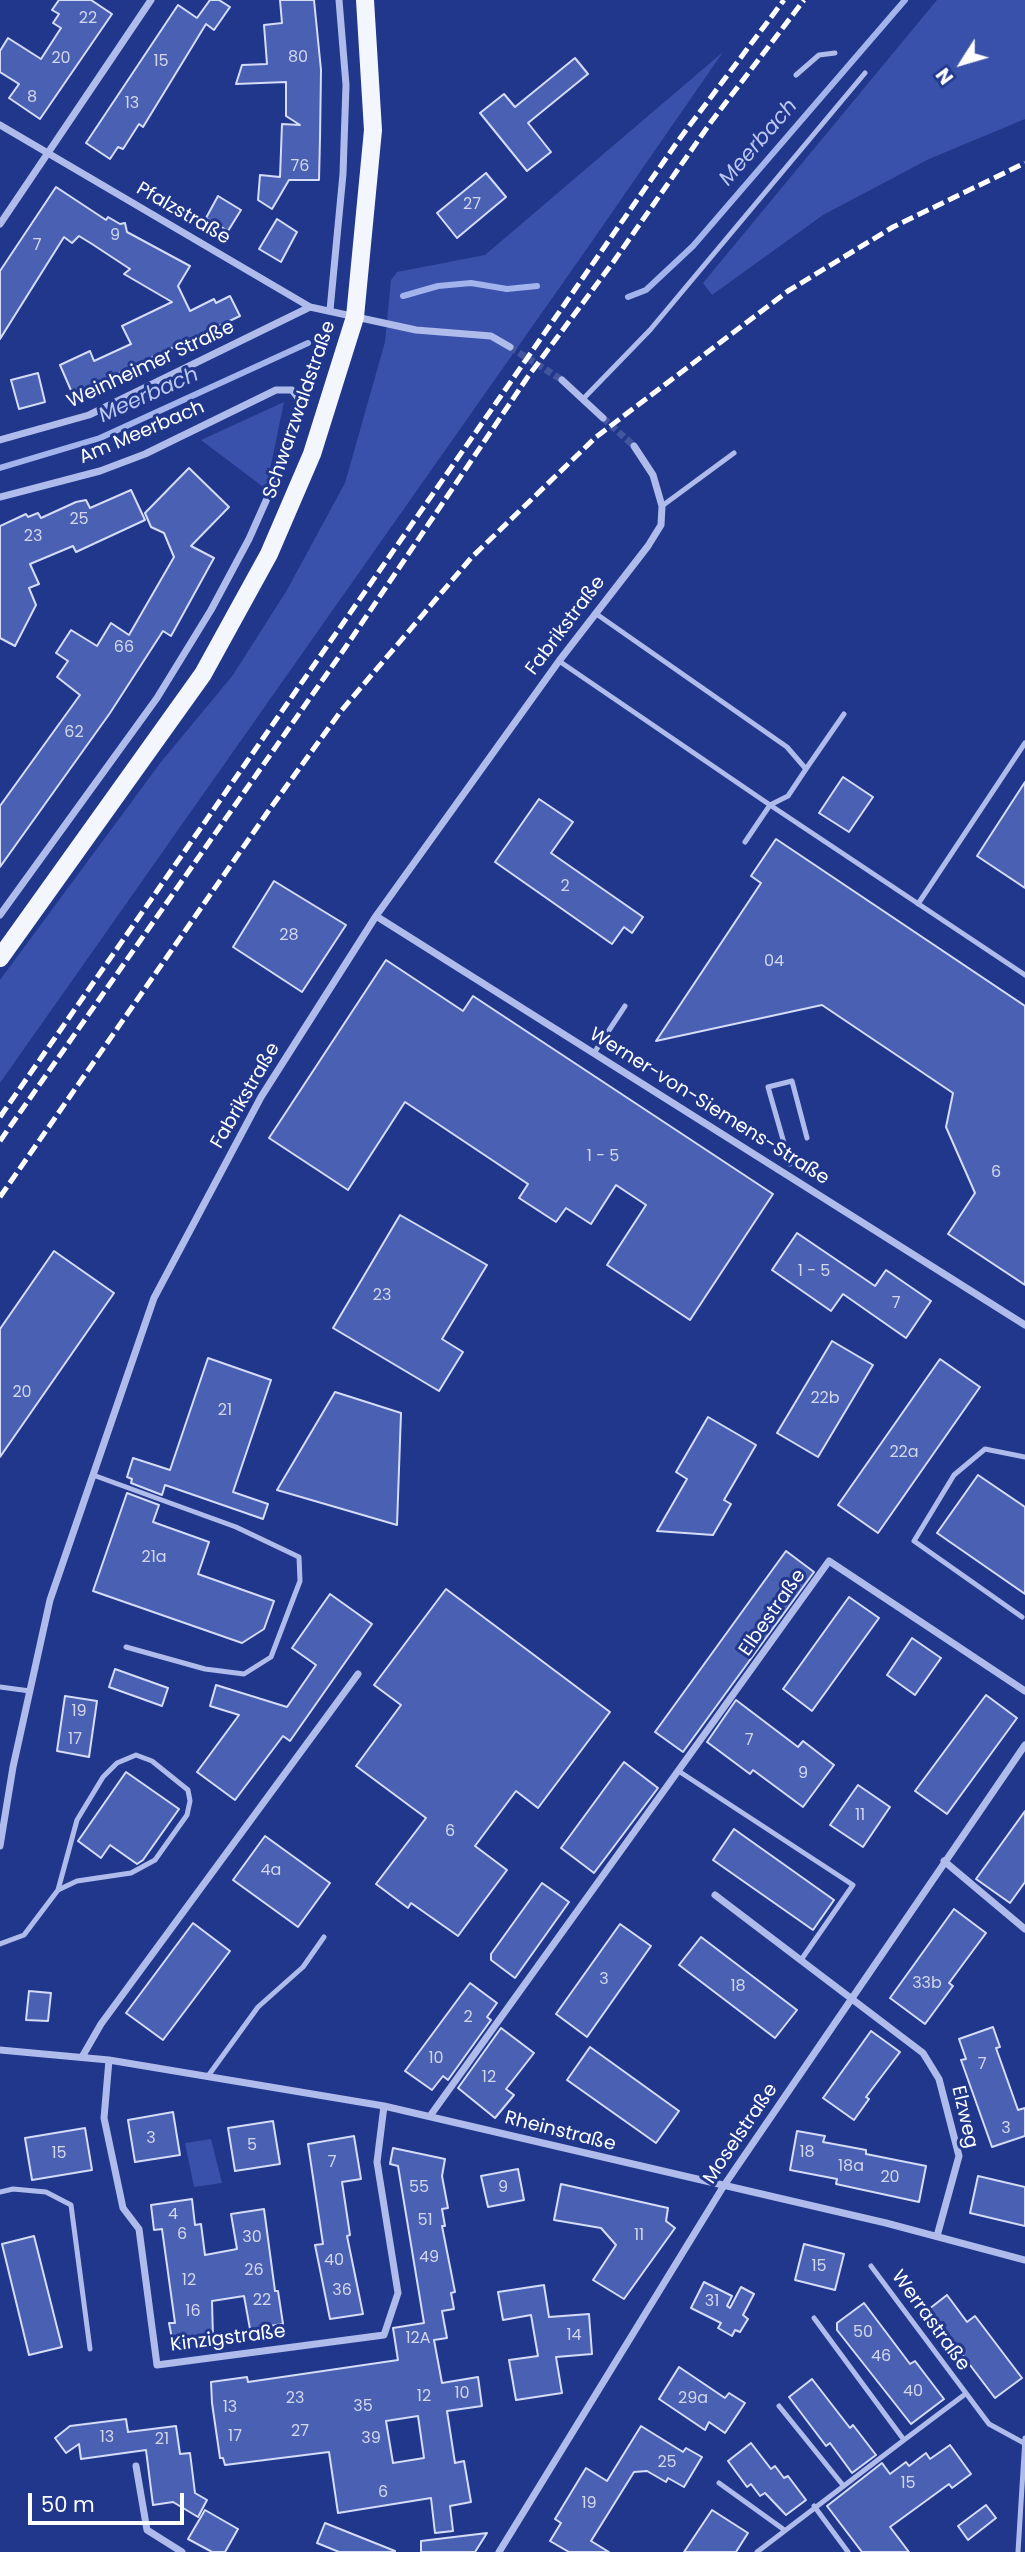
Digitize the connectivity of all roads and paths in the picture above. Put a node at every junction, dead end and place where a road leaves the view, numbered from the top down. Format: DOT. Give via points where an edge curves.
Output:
graph roads {
  1 [pos="151,0"];
  2 [pos="339,0"];
  3 [pos="365,0"];
  4 [pos="835,53"];
  5 [pos="865,73"];
  6 [pos="796,75"];
  7 [pos="0,125"];
  8 [pos="47,153"];
  9 [pos="0,224"];
  10 [pos="310,307"];
  11 [pos="330,310"];
  12 [pos="355,317"];
  13 [pos="510,347"];
  14 [pos="562,380"];
  15 [pos="292,390"];
  16 [pos="584,398"];
  17 [pos="603,418"];
  18 [pos="0,440"];
  19 [pos="634,446"];
  20 [pos="734,453"];
  21 [pos="0,497"];
  22 [pos="662,506"];
  23 [pos="595,613"];
  24 [pos="559,660"];
  25 [pos="844,714"];
  26 [pos="1025,743"];
  27 [pos="806,769"];
  28 [pos="770,805"];
  29 [pos="745,842"];
  30 [pos="918,904"];
  31 [pos="0,915"];
  32 [pos="376,916"];
  33 [pos="0,958"];
  34 [pos="1025,975"];
  35 [pos="625,1006"];
  36 [pos="594,1053"];
  37 [pos="807,1138"];
  38 [pos="790,1164"];
  39 [pos="1025,1325"];
  40 [pos="1025,1457"];
  41 [pos="93,1475"];
  42 [pos="1021,1617"];
  43 [pos="127,1647"];
  44 [pos="358,1674"];
  45 [pos="0,1687"];
  46 [pos="1025,1690"];
  47 [pos="30,1691"];
  48 [pos="1025,1745"];
  49 [pos="680,1772"];
  50 [pos="0,1846"];
  51 [pos="944,1861"];
  52 [pos="58,1890"];
  53 [pos="715,1895"];
  54 [pos="1025,1929"];
  55 [pos="324,1937"];
  56 [pos="0,1944"];
  57 [pos="801,1960"];
  58 [pos="854,1999"];
  59 [pos="0,2050"];
  60 [pos="82,2057"];
  61 [pos="110,2060"];
  62 [pos="208,2076"];
  63 [pos="384,2106"];
  64 [pos="430,2116"];
  65 [pos="723,2187"];
  66 [pos="0,2192"];
  67 [pos="937,2236"];
  68 [pos="1025,2260"];
  69 [pos="871,2266"];
  70 [pos="814,2318"];
  71 [pos="90,2349"];
  72 [pos="964,2395"];
  73 [pos="779,2406"];
  74 [pos="904,2440"];
  75 [pos="1025,2440"];
  76 [pos="136,2466"];
  77 [pos="719,2483"];
  78 [pos="842,2484"];
  79 [pos="814,2506"];
  80 [pos="783,2529"];
  81 [pos="1022,2529"];
  82 [pos="182,2552"];
  83 [pos="499,2552"];
  84 [pos="757,2552"];
  85 [pos="848,2552"];
  86 [pos="1018,2552"];
  1 -- 8 [label="street"];
  2 -- 11 [label="street, Schwarzwaldstraße" via="346,85"];
  3 -- 12 [label="main road, Schwarzwaldstraße" via="373,130"];
  4 -- 6 [label="lane" via="819,55"];
  5 -- 16 [label="lane" via="650,330"];
  7 -- 8 [label="street, Pfalzstraße"];
  8 -- 9 [label="street"];
  8 -- 10 [label="street, Pfalzstraße"];
  10 -- 11 [label="street, Pfalzstraße"];
  10 -- 18 [label="street, Weinheimer Straße" via="89,415"];
  11 -- 12 [label="street, Pfalzstraße"];
  12 -- 13 [label="street" via="416,330 491,336"];
  12 -- 33 [label="main road, Schwarzwaldstraße" via="312,454 250,590 195,685"];
  14 -- 16 [label="street"];
  15 -- 21 [label="street, Am Meerbach" via="276,390 100,471"];
  15 -- 31 [label="street, Schwarzwaldstraße" via="299,411 282,464 211,610 158,698"];
  16 -- 17 [label="street"];
  19 -- 22 [label="street" via="653,475"];
  20 -- 22 [label="lane"];
  22 -- 23 [label="street, Fabrikstraße" via="661,525 648,546"];
  23 -- 24 [label="street, Fabrikstraße"];
  23 -- 27 [label="lane" via="787,747"];
  24 -- 28 [label="lane"];
  24 -- 32 [label="street, Fabrikstraße"];
  25 -- 27 [label="lane"];
  26 -- 30 [label="lane"];
  27 -- 28 [label="lane" via="788,796"];
  28 -- 29 [label="lane"];
  28 -- 30 [label="lane"];
  30 -- 34 [label="lane"];
  32 -- 36 [label="street, Werner-von-Siemens-Straße"];
  32 -- 41 [label="street, Fabrikstraße" via="261,1097 154,1298"];
  35 -- 36 [label="lane"];
  36 -- 39 [label="street, Werner-von-Siemens-Straße"];
  37 -- 38 [label="lane" via="792,1081 768,1087"];
  40 -- 42 [label="lane" via="985,1449 954,1475 914,1541"];
  41 -- 43 [label="lane" via="236,1527 299,1557 300,1581 271,1657 244,1674 205,1669"];
  41 -- 47 [label="street, Fabrikstraße" via="50,1600"];
  44 -- 60 [label="street" via="101,2024"];
  45 -- 47 [label="lane"];
  46 -- 49 [label="street, Elbestraße" via="829,1561"];
  47 -- 50 [label="street, Fabrikstraße"];
  48 -- 51 [label="street, Moselstraße"];
  49 -- 57 [label="lane" via="853,1885"];
  49 -- 64 [label="street, Elbestraße"];
  51 -- 54 [label="street"];
  51 -- 58 [label="street, Moselstraße"];
  52 -- 52 [label="lane" via="77,1881 131,1873 155,1860 187,1815 188,1790 152,1761 136,1755 117,1763 77,1820"];
  52 -- 56 [label="lane" via="24,1935"];
  53 -- 57 [label="street"];
  55 -- 62 [label="lane" via="303,1966 258,2007"];
  57 -- 58 [label="street"];
  58 -- 65 [label="street, Moselstraße"];
  58 -- 67 [label="street, Elzweg" via="923,2053 939,2079 959,2156"];
  59 -- 60 [label="street, Rheinstraße"];
  60 -- 61 [label="street, Rheinstraße"];
  61 -- 62 [label="street, Rheinstraße"];
  61 -- 63 [label="street, Kinzigstraße" via="104,2118 123,2208 139,2229 157,2365 384,2335 398,2293 377,2162"];
  62 -- 63 [label="street, Rheinstraße"];
  63 -- 64 [label="street, Rheinstraße"];
  64 -- 65 [label="street, Rheinstraße"];
  65 -- 67 [label="street, Rheinstraße"];
  65 -- 83 [label="street, Moselstraße"];
  66 -- 71 [label="lane" via="46,2192 71,2205"];
  67 -- 68 [label="street, Rheinstraße"];
  69 -- 72 [label="lane, Werrastraße"];
  70 -- 74 [label="lane"];
  72 -- 74 [label="lane, Werrastraße"];
  72 -- 75 [label="lane, Werrastraße" via="989,2424"];
  73 -- 78 [label="lane"];
  74 -- 78 [label="lane, Werrastraße"];
  75 -- 81 [label="lane"];
  76 -- 82 [label="street" via="146,2530"];
  77 -- 80 [label="lane"];
  78 -- 79 [label="lane, Werrastraße"];
  79 -- 80 [label="lane, Werrastraße"];
  79 -- 85 [label="lane"];
  80 -- 84 [label="lane, Werrastraße"];
  81 -- 86 [label="lane"];
}
